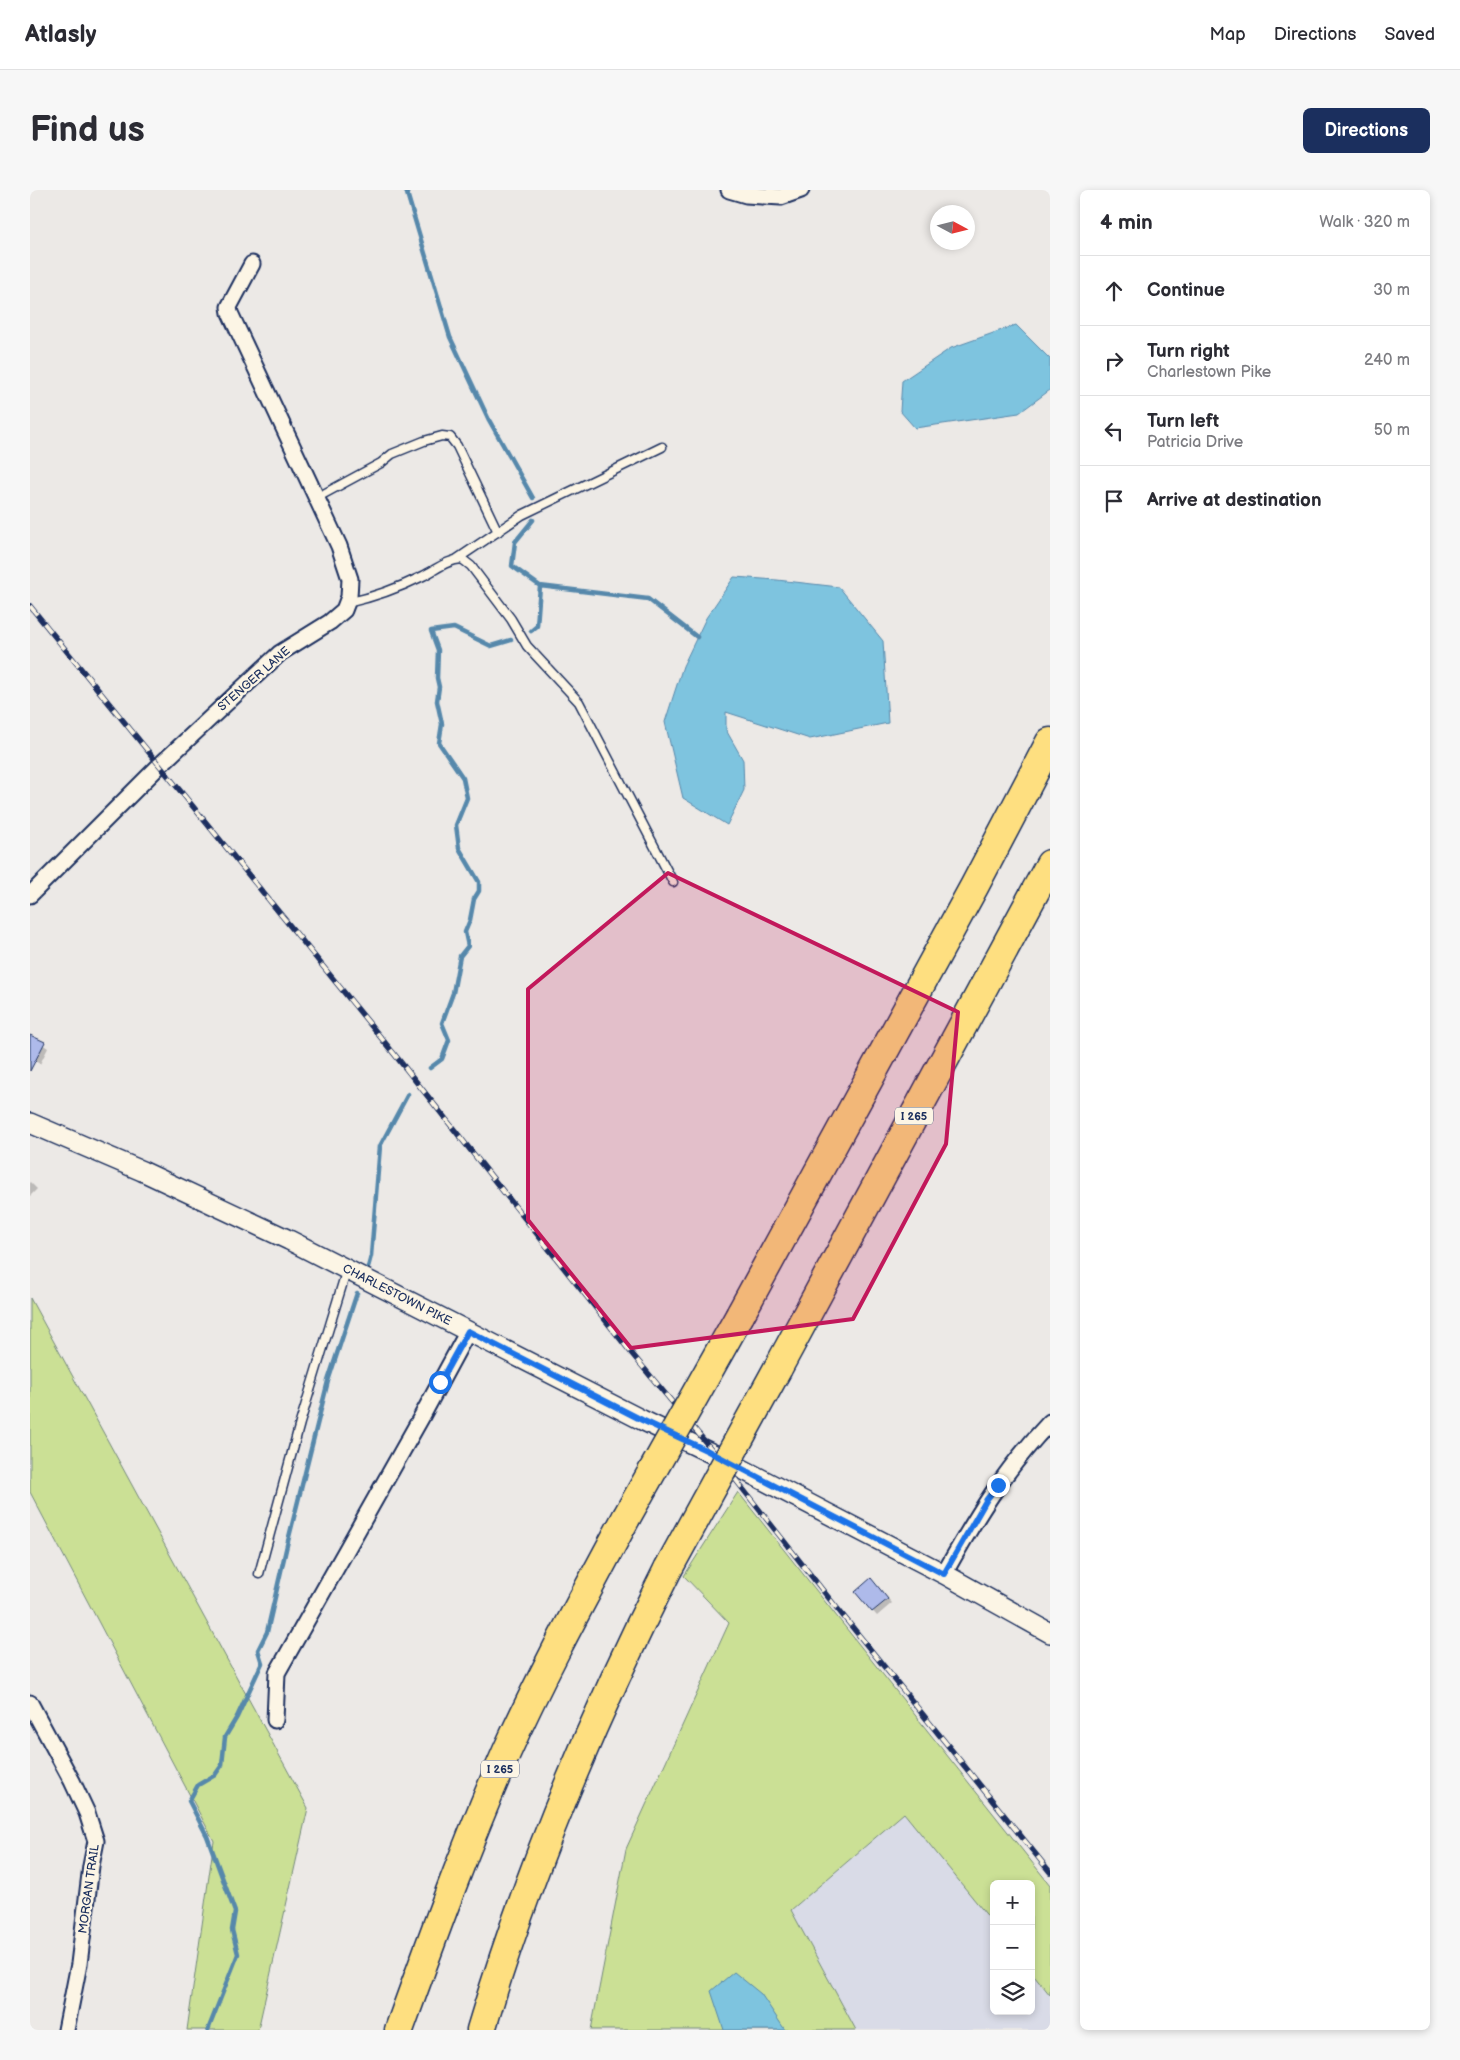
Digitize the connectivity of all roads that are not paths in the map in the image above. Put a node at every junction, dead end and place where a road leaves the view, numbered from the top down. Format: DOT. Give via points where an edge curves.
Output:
graph roads {
  1 [pos="729,190"];
  2 [pos="801,190"];
  3 [pos="252,264"];
  4 [pos="662,447"];
  5 [pos="318,497"];
  6 [pos="498,532"];
  7 [pos="456,559"];
  8 [pos="347,603"];
  9 [pos="1050,742"];
  10 [pos="1050,864"];
  11 [pos="673,882"];
  12 [pos="30,895"];
  13 [pos="30,1123"];
  14 [pos="346,1269"];
  15 [pos="468,1331"];
  16 [pos="1050,1422"];
  17 [pos="259,1574"];
  18 [pos="944,1574"];
  19 [pos="1050,1633"];
  20 [pos="30,1703"];
  21 [pos="275,1720"];
  22 [pos="66,2030"];
  23 [pos="399,2030"];
  24 [pos="481,2030"];
  1 -- 2 [label="street" via="746,195 781,197"];
  3 -- 5 [label="street" via="229,307 230,313"];
  4 -- 6 [label="lane" via="540,506"];
  5 -- 6 [label="lane" via="392,454 424,440 450,437"];
  5 -- 8 [label="street" via="350,579"];
  6 -- 7 [label="lane"];
  7 -- 8 [label="lane" via="374,597"];
  7 -- 11 [label="lane" via="462,559 471,566 527,646 580,702"];
  8 -- 12 [label="street, STENGER LANE" via="330,622 280,653 159,766"];
  9 -- 23 [label="highway, I 265, bridge" via="553,1656 459,1865"];
  10 -- 24 [label="highway, I 265, bridge" via="629,1646 569,1778 525,1894"];
  13 -- 14 [label="street, CHARLESTOWN PIKE" via="142,1171"];
  14 -- 15 [label="street, CHARLESTOWN PIKE"];
  14 -- 17 [label="lane"];
  15 -- 18 [label="street, CHARLESTOWN PIKE"];
  15 -- 21 [label="street" via="277,1673"];
  16 -- 18 [label="street" via="987,1499"];
  18 -- 19 [label="street, CHARLESTOWN PIKE"];
  20 -- 22 [label="street, MORGAN TRAIL" via="72,1781 96,1841"];
}
